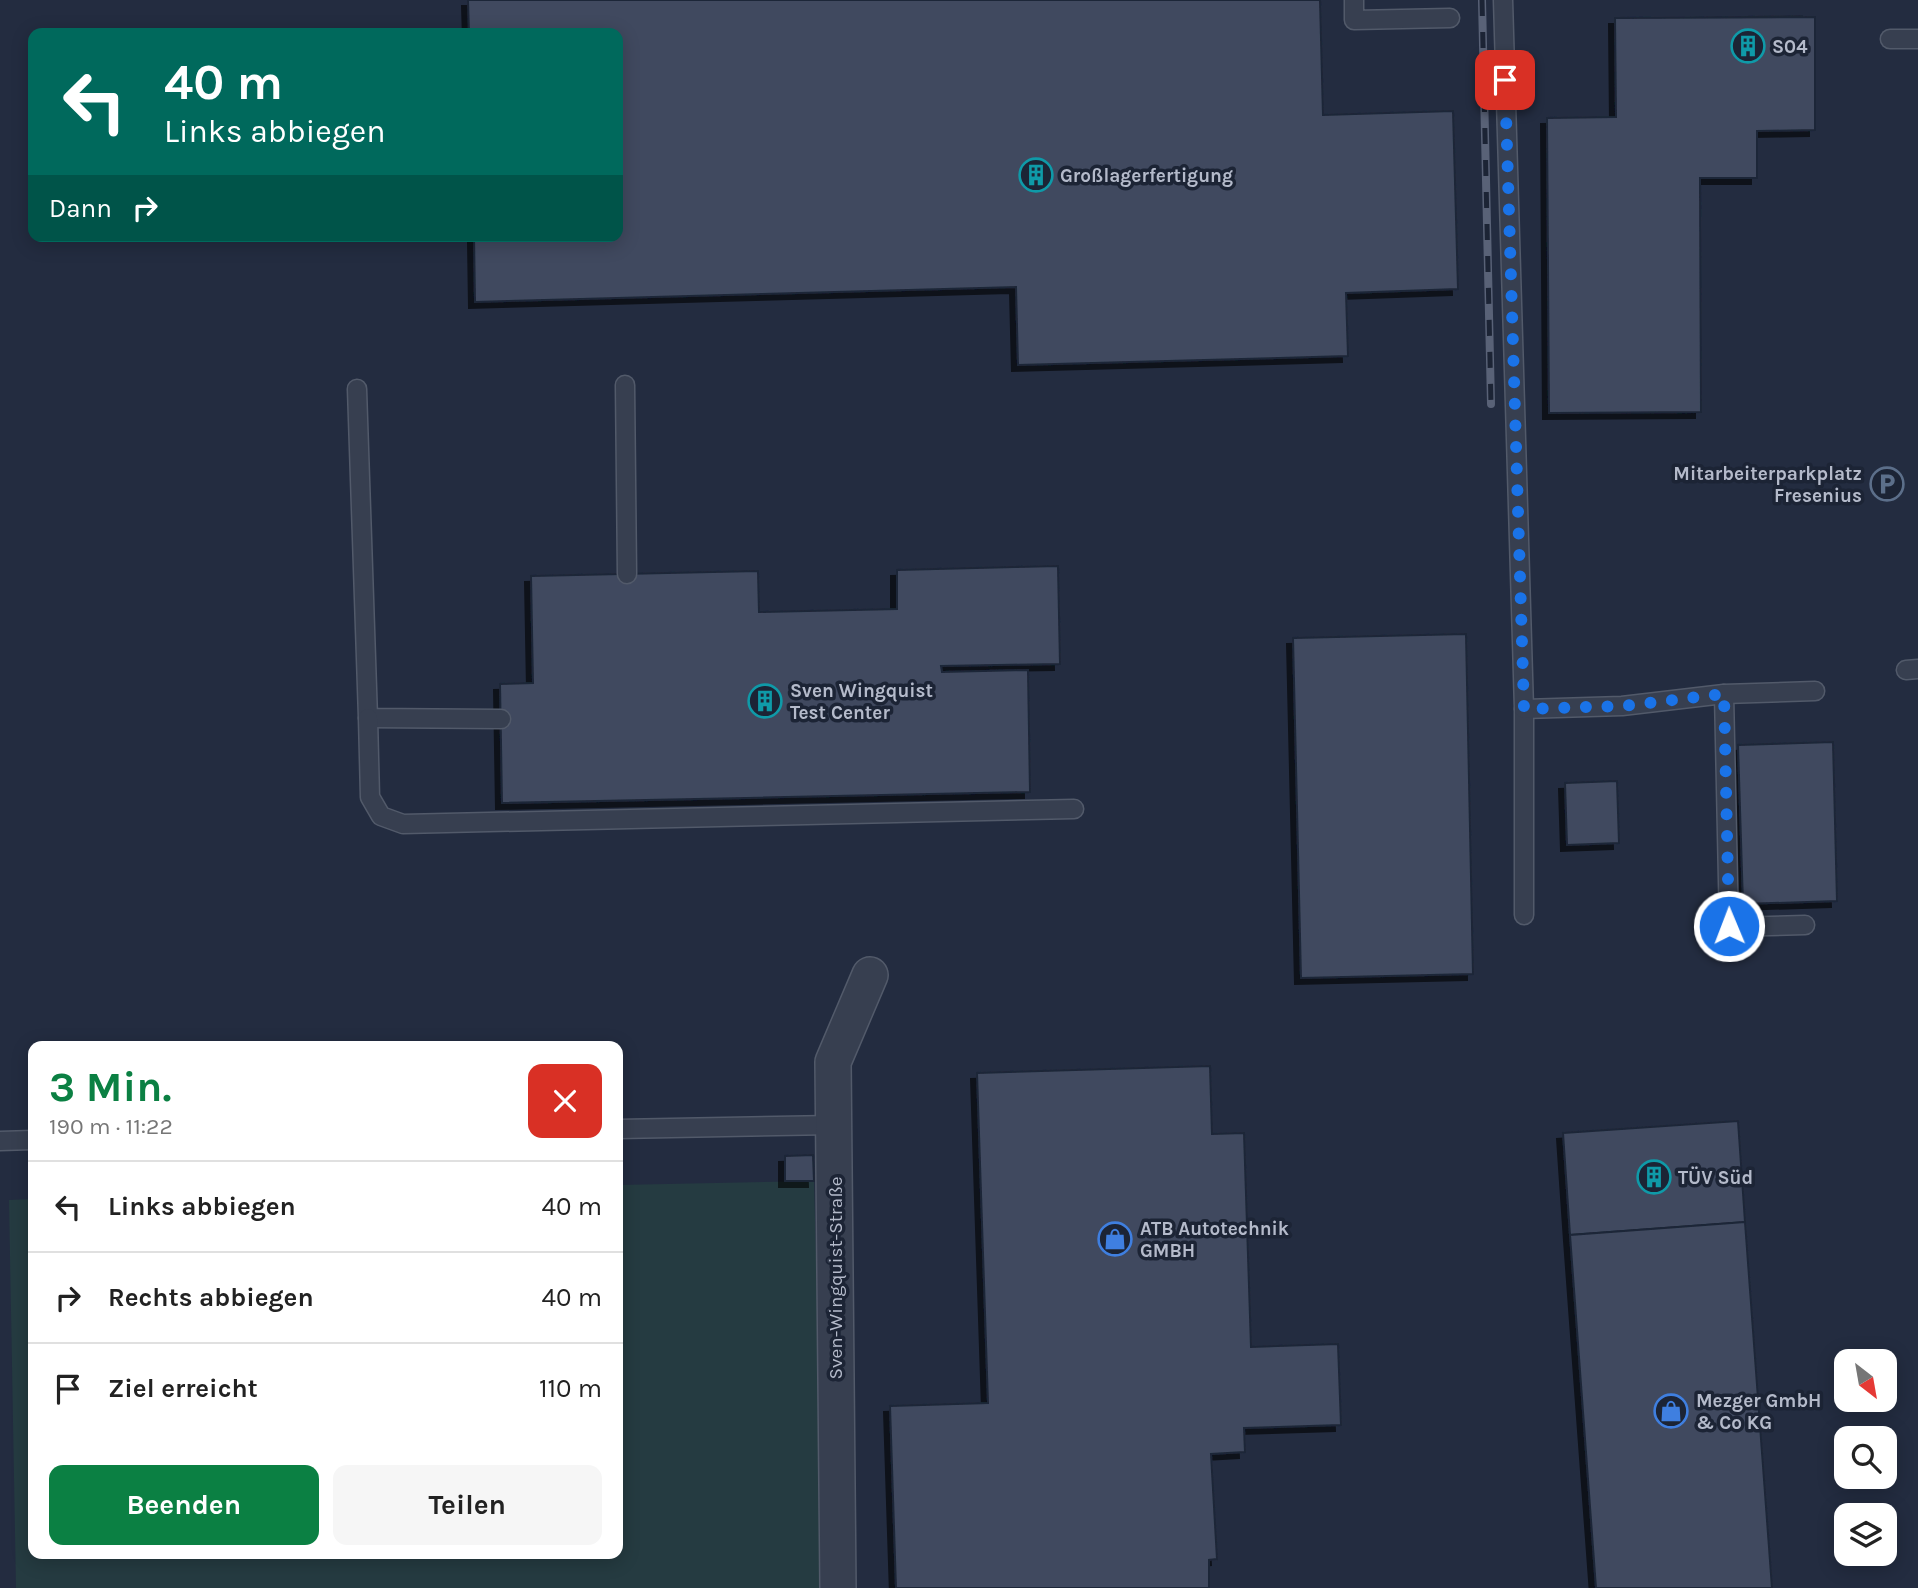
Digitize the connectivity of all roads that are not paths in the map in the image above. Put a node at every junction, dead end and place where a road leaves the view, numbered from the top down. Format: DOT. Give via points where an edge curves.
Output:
graph roads {
  1 [pos="1354,0"];
  2 [pos="1503,0"];
  3 [pos="1450,18"];
  4 [pos="1890,39"];
  5 [pos="1918,39"];
  6 [pos="625,385"];
  7 [pos="357,389"];
  8 [pos="627,574"];
  9 [pos="1815,691"];
  10 [pos="1724,694"];
  11 [pos="1524,709"];
  12 [pos="368,718"];
  13 [pos="501,719"];
  14 [pos="1074,808"];
  15 [pos="1524,915"];
  16 [pos="1805,925"];
  17 [pos="870,975"];
  18 [pos="834,1125"];
  19 [pos="623,1129"];
  20 [pos="28,1140"];
  21 [pos="0,1141"];
  22 [pos="838,1588"];
  1 -- 3 [label="lane" via="1354,20"];
  2 -- 11 [label="lane"];
  4 -- 5 [label="lane"];
  6 -- 8 [label="lane"];
  7 -- 12 [label="lane"];
  9 -- 10 [label="lane"];
  10 -- 11 [label="lane" via="1622,706"];
  10 -- 16 [label="lane" via="1729,926"];
  11 -- 15 [label="lane"];
  12 -- 13 [label="lane"];
  12 -- 14 [label="lane" via="370,797 381,816 403,824"];
  17 -- 18 [label="street, Sven-Wingquist-Straße" via="833,1062"];
  18 -- 19 [label="lane"];
  18 -- 22 [label="street, Sven-Wingquist-Straße"];
  20 -- 21 [label="lane"];
}
